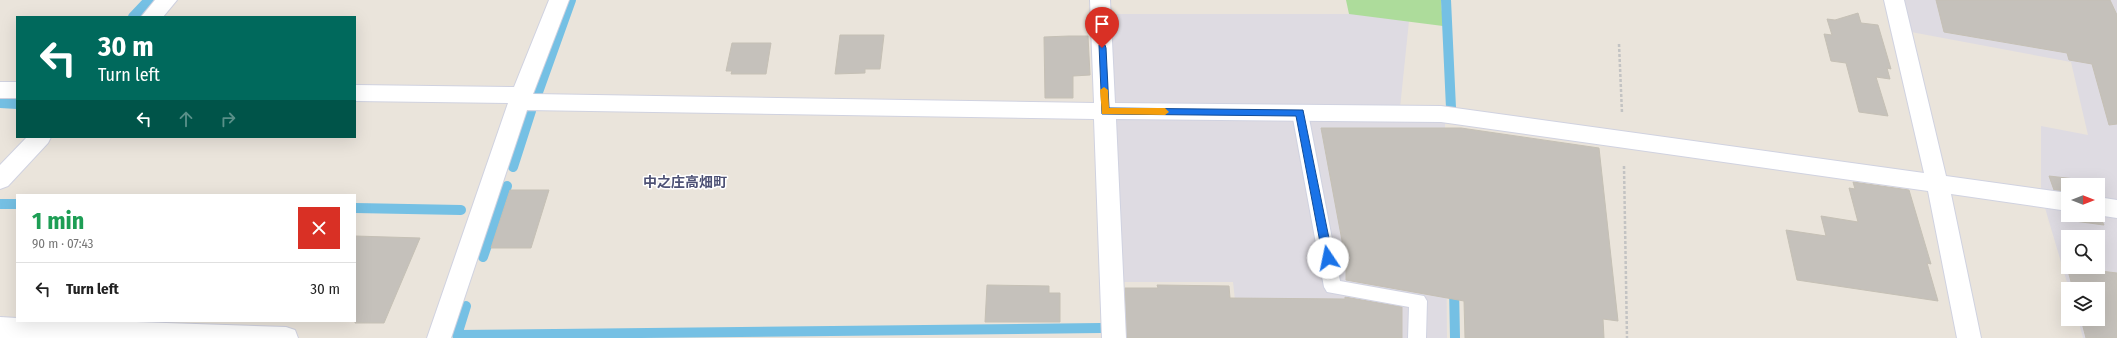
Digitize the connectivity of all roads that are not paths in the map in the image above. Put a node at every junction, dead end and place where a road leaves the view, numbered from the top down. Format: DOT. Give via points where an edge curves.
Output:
graph roads {
  1 [pos="167,0"];
  2 [pos="559,0"];
  3 [pos="1100,0"];
  4 [pos="1894,0"];
  5 [pos="152,16"];
  6 [pos="0,90"];
  7 [pos="16,90"];
  8 [pos="356,93"];
  9 [pos="521,99"];
  10 [pos="1105,111"];
  11 [pos="1300,113"];
  12 [pos="39,138"];
  13 [pos="0,180"];
  14 [pos="1937,183"];
  15 [pos="2061,201"];
  16 [pos="2105,207"];
  17 [pos="2117,209"];
  18 [pos="0,328"];
  19 [pos="171,336"];
  20 [pos="286,338"];
  21 [pos="438,338"];
  22 [pos="1114,338"];
  23 [pos="1417,338"];
  24 [pos="1969,338"];
  1 -- 5 [label="street"];
  2 -- 9 [label="street"];
  3 -- 10 [label="street"];
  4 -- 14 [label="street"];
  6 -- 7 [label="street"];
  8 -- 9 [label="street"];
  9 -- 10 [label="street"];
  9 -- 21 [label="street"];
  10 -- 11 [label="street"];
  10 -- 22 [label="street"];
  11 -- 14 [label="street" via="1441,114"];
  11 -- 23 [label="lane" via="1333,287 1418,301"];
  12 -- 13 [label="street"];
  14 -- 15 [label="street"];
  14 -- 24 [label="street"];
  16 -- 17 [label="street"];
  18 -- 19 [label="street"];
  19 -- 20 [label="street"];
}
